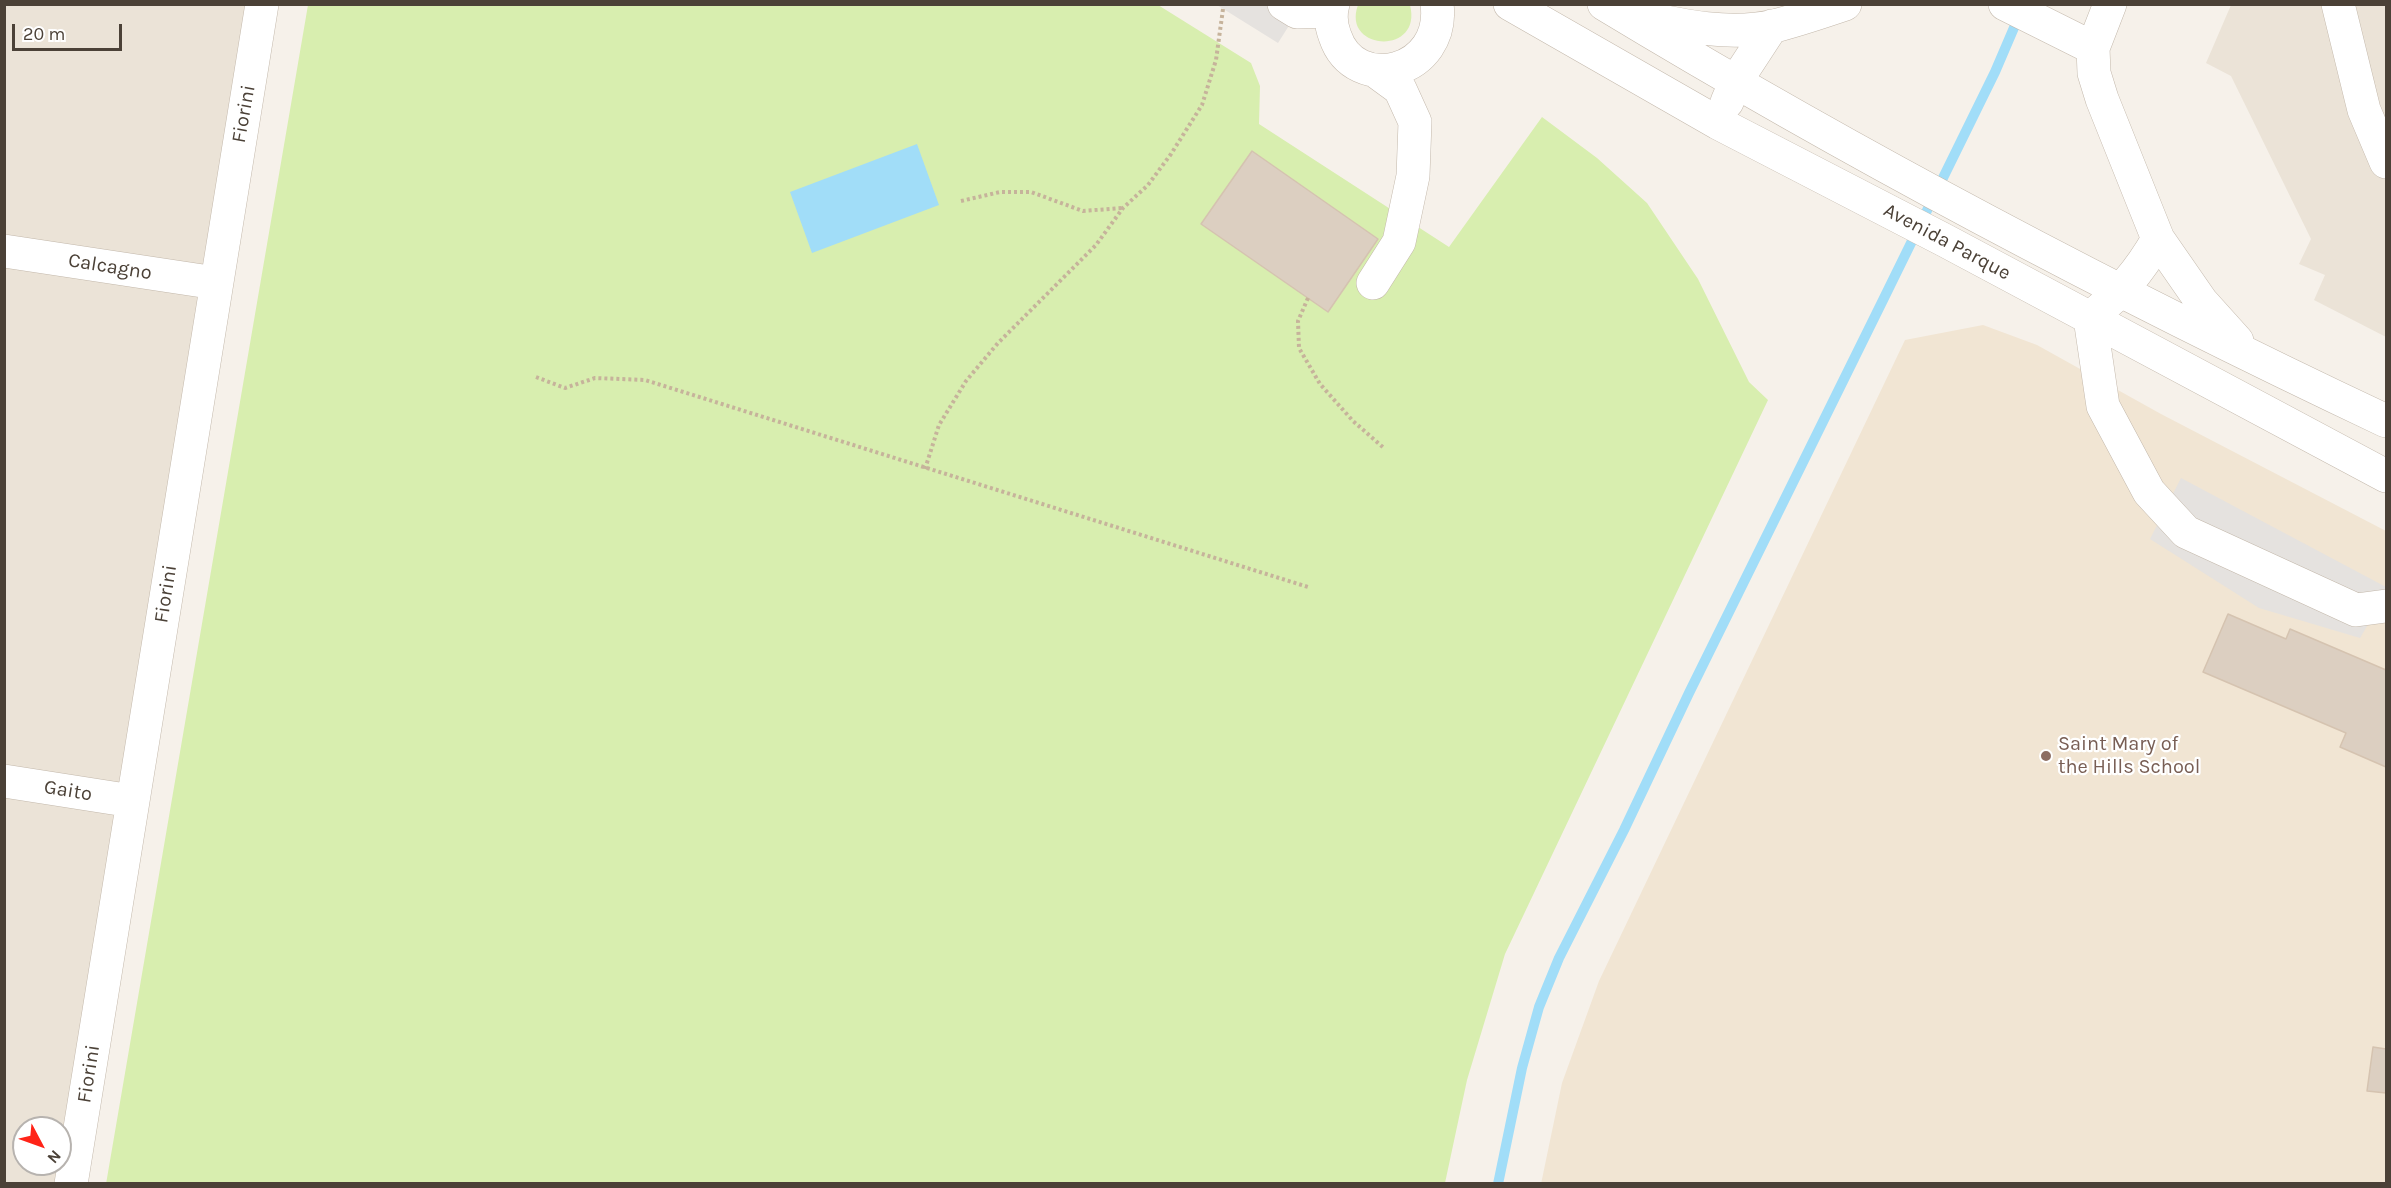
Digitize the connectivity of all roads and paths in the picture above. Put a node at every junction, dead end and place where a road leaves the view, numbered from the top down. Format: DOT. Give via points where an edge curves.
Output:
graph roads {
  1 [pos="262,4"];
  2 [pos="1284,4"];
  3 [pos="1437,4"];
  4 [pos="1510,4"];
  5 [pos="1605,4"];
  6 [pos="1845,4"];
  7 [pos="2005,4"];
  8 [pos="2110,4"];
  9 [pos="2338,4"];
  10 [pos="1332,8"];
  11 [pos="1223,9"];
  12 [pos="1772,26"];
  13 [pos="2093,48"];
  14 [pos="1374,70"];
  15 [pos="1736,81"];
  16 [pos="1718,123"];
  17 [pos="2386,162"];
  18 [pos="961,201"];
  19 [pos="1123,208"];
  20 [pos="2158,239"];
  21 [pos="4,251"];
  22 [pos="216,283"];
  23 [pos="1373,284"];
  24 [pos="2122,291"];
  25 [pos="1308,298"];
  26 [pos="2090,318"];
  27 [pos="2253,356"];
  28 [pos="536,377"];
  29 [pos="2386,421"];
  30 [pos="1385,449"];
  31 [pos="925,469"];
  32 [pos="2386,476"];
  33 [pos="1308,587"];
  34 [pos="2386,606"];
  35 [pos="4,781"];
  36 [pos="132,801"];
  37 [pos="71,1184"];
  1 -- 22 [label="street, Fiorini"];
  2 -- 10 [label="street" via="1297,12"];
  3 -- 14 [label="street" via="1436,32 1419,58 1405,67"];
  4 -- 16 [label="street, Avenida Parque"];
  5 -- 12 [label="street" via="1684,26"];
  5 -- 15 [label="street, Avenida Parque"];
  6 -- 12 [label="street"];
  7 -- 13 [label="street"];
  8 -- 13 [label="street"];
  9 -- 17 [label="street" via="2364,110"];
  10 -- 14 [label="street" via="1334,35 1346,55"];
  11 -- 19 [label="path" via="1216,60 1202,105 1148,185"];
  12 -- 15 [label="street"];
  13 -- 20 [label="street" via="2094,73 2102,99"];
  14 -- 23 [label="street" via="1400,89 1414,122 1413,176 1399,242"];
  15 -- 16 [label="street"];
  15 -- 24 [label="street, Avenida Parque" via="1899,175"];
  16 -- 26 [label="street, Avenida Parque"];
  18 -- 19 [label="path" via="1000,192 1031,192 1083,211"];
  19 -- 31 [label="path" via="1096,245 998,343 966,381 939,425"];
  20 -- 24 [label="street"];
  20 -- 27 [label="street" via="2201,301"];
  21 -- 22 [label="street, Calcagno"];
  22 -- 36 [label="street, Fiorini"];
  24 -- 26 [label="street"];
  24 -- 27 [label="street, Avenida Parque"];
  25 -- 30 [label="path" via="1298,321 1299,348 1320,384"];
  26 -- 32 [label="street, Avenida Parque"];
  26 -- 34 [label="street" via="2103,406 2149,492 2186,532 2356,610"];
  27 -- 29 [label="street, Avenida Parque"];
  28 -- 31 [label="path" via="565,388 596,378 645,380"];
  31 -- 33 [label="path"];
  35 -- 36 [label="street, Gaito"];
  36 -- 37 [label="street, Fiorini"];
}
